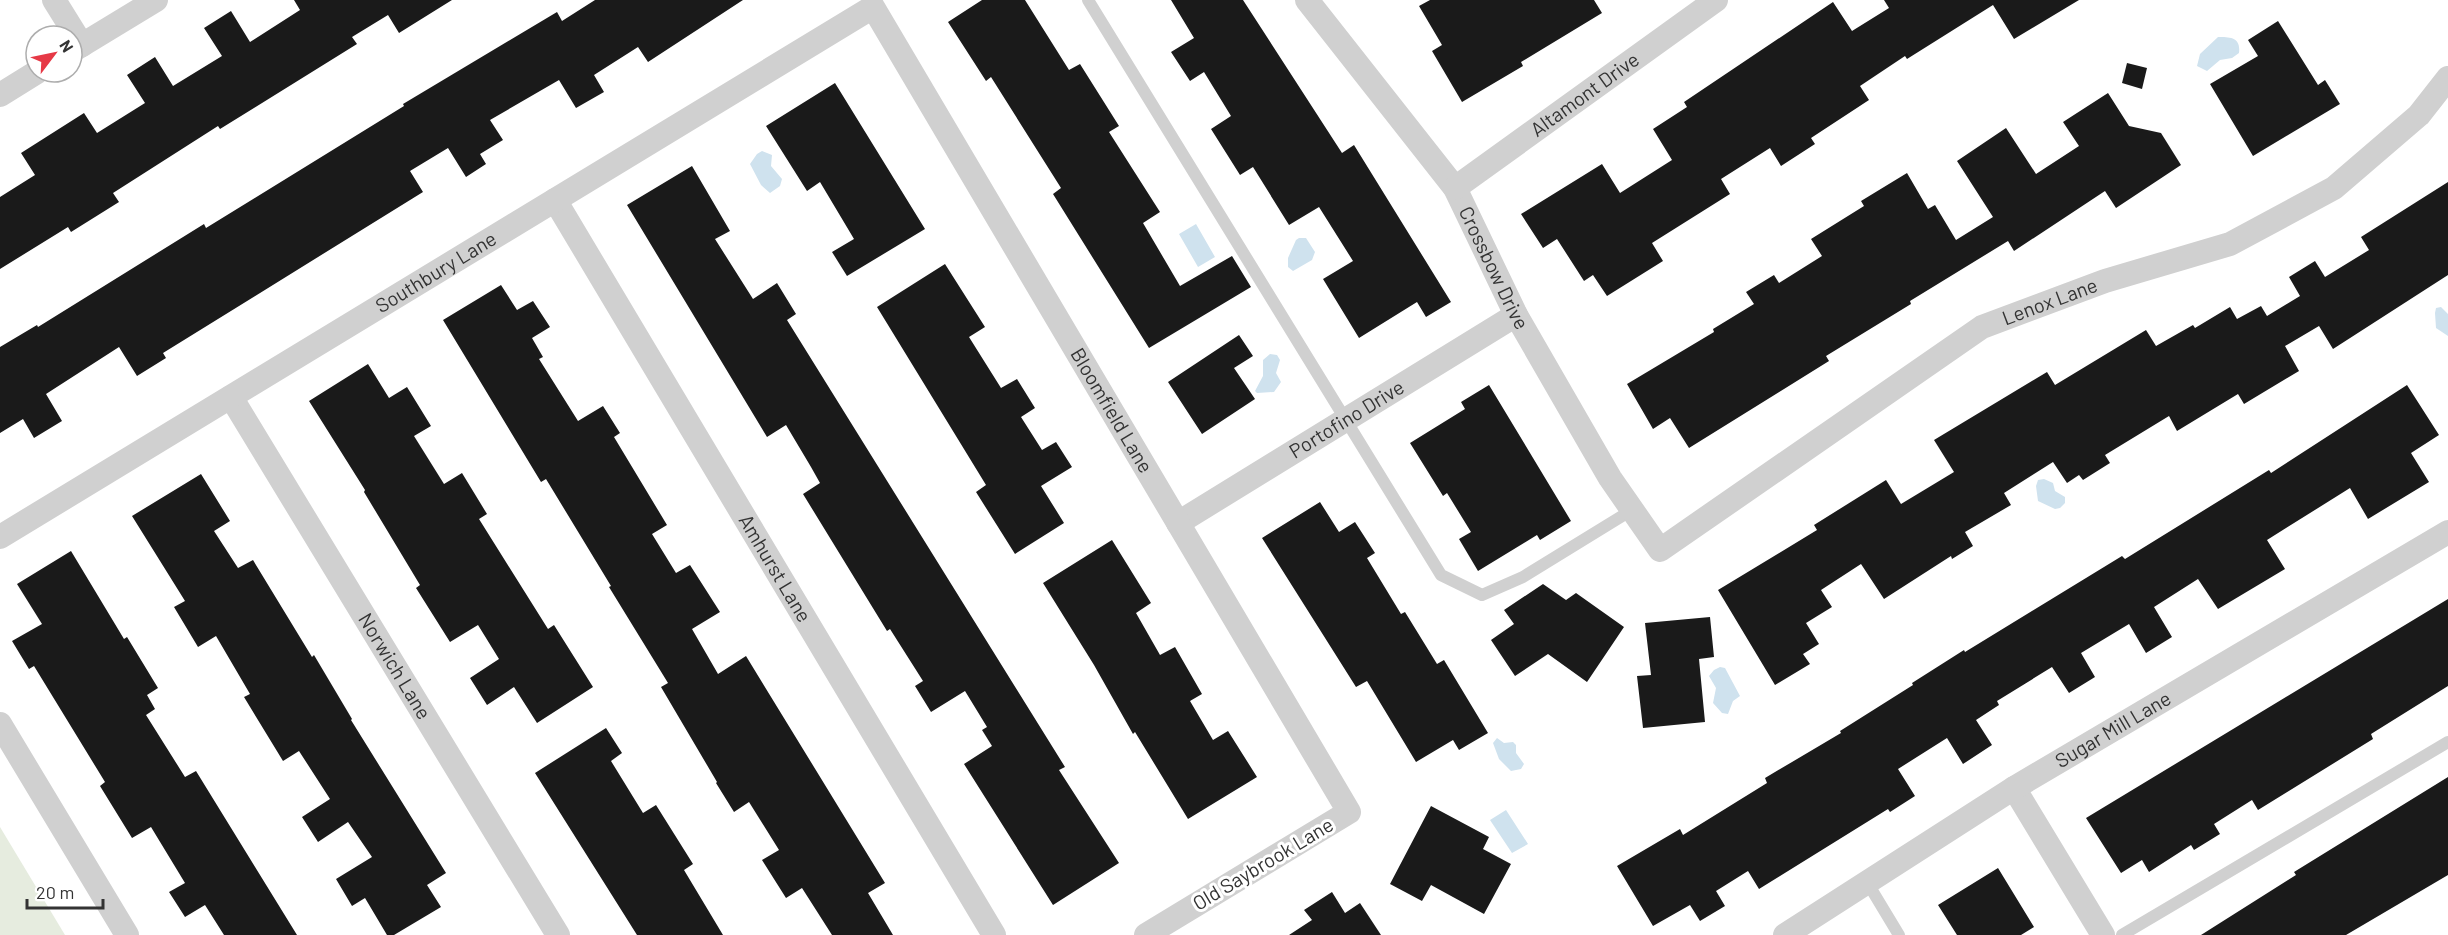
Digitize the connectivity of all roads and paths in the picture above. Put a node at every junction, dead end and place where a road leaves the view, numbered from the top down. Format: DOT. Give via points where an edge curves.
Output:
graph roads {
  1 [pos="54,0"];
  2 [pos="156,0"];
  3 [pos="1088,0"];
  4 [pos="1307,0"];
  5 [pos="1716,0"];
  6 [pos="873,7"];
  7 [pos="66,24"];
  8 [pos="84,44"];
  9 [pos="2448,78"];
  10 [pos="24,80"];
  11 [pos="0,94"];
  12 [pos="1455,188"];
  13 [pos="555,200"];
  14 [pos="1516,315"];
  15 [pos="231,397"];
  16 [pos="1346,420"];
  17 [pos="1632,510"];
  18 [pos="1178,523"];
  19 [pos="2448,532"];
  20 [pos="0,537"];
  21 [pos="1660,550"];
  22 [pos="0,724"];
  23 [pos="2448,742"];
  24 [pos="2014,788"];
  25 [pos="1349,812"];
  26 [pos="1867,882"];
  27 [pos="127,935"];
  28 [pos="558,935"];
  29 [pos="994,935"];
  30 [pos="1146,935"];
  31 [pos="1785,935"];
  32 [pos="1899,935"];
  33 [pos="2103,935"];
  34 [pos="2122,935"];
  1 -- 7 [label="street"];
  2 -- 8 [label="street"];
  3 -- 16 [label="lane"];
  4 -- 12 [label="street, Crossbow Drive"];
  5 -- 12 [label="street, Altamont Drive"];
  6 -- 13 [label="street, Southbury Lane"];
  6 -- 18 [label="street, Bloomfield Lane"];
  9 -- 21 [label="street, Lenox Lane" via="2419,115 2334,188 2230,244 2105,281 1982,327"];
  10 -- 11 [label="street"];
  12 -- 14 [label="street, Crossbow Drive"];
  13 -- 15 [label="street, Southbury Lane"];
  13 -- 29 [label="street, Amhurst Lane"];
  14 -- 16 [label="street, Portofino Drive"];
  14 -- 17 [label="street, Crossbow Drive"];
  15 -- 20 [label="street, Southbury Lane"];
  15 -- 28 [label="street, Norwich Lane"];
  16 -- 17 [label="lane" via="1441,575 1482,595 1523,577"];
  16 -- 18 [label="street, Portofino Drive"];
  17 -- 21 [label="street, Crossbow Drive"];
  18 -- 25 [label="street, Bloomfield Lane"];
  19 -- 24 [label="street, Sugar Mill Lane"];
  22 -- 27 [label="street"];
  23 -- 34 [label="lane"];
  24 -- 26 [label="street, Sugar Mill Lane"];
  24 -- 33 [label="street"];
  25 -- 30 [label="street, Old Saybrook Lane"];
  26 -- 31 [label="street, Sugar Mill Lane"];
  26 -- 32 [label="lane"];
}
